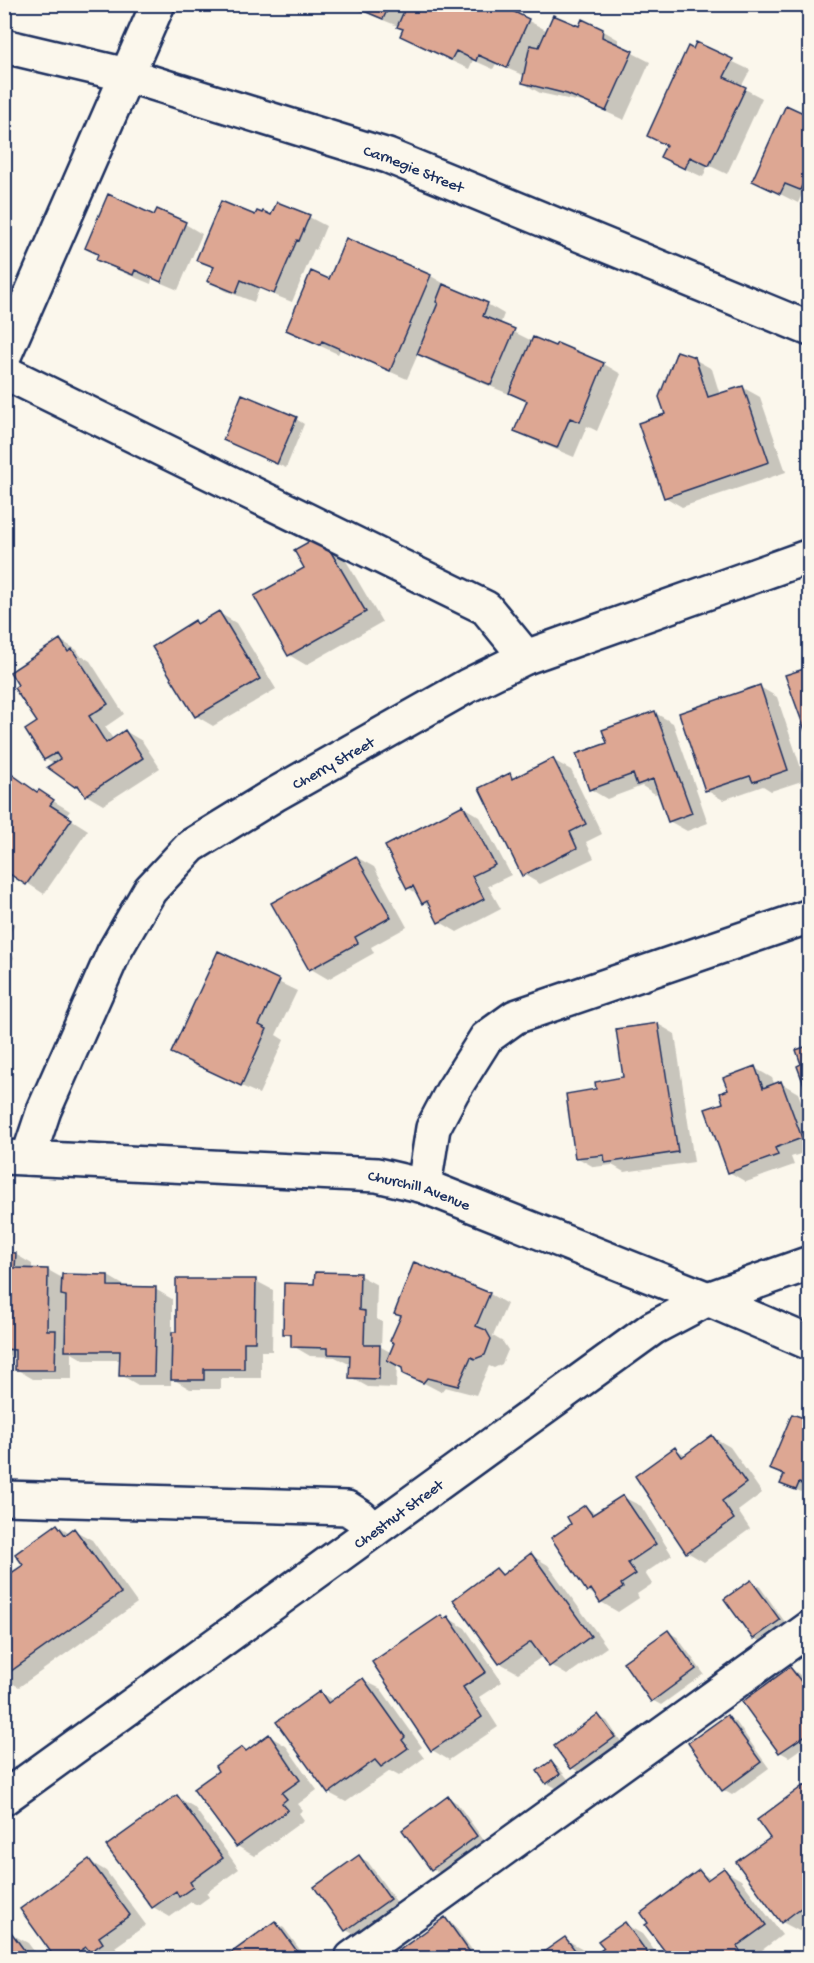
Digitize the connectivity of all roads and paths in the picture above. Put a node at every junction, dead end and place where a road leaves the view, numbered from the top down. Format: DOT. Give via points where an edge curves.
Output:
graph roads {
  1 [pos="158,4"];
  2 [pos="4,46"];
  3 [pos="127,75"];
  4 [pos="810,328"];
  5 [pos="4,356"];
  6 [pos="4,372"];
  7 [pos="810,556"];
  8 [pos="526,657"];
  9 [pos="810,916"];
  10 [pos="16,1158"];
  11 [pos="424,1186"];
  12 [pos="810,1263"];
  13 [pos="708,1299"];
  14 [pos="810,1343"];
  15 [pos="4,1498"];
  16 [pos="375,1530"];
  17 [pos="810,1628"];
  18 [pos="4,1798"];
  19 [pos="352,1959"];
  1 -- 3 [label="street"];
  2 -- 3 [label="street, Carnegie Street"];
  3 -- 4 [label="street, Carnegie Street" via="388,156"];
  3 -- 5 [label="street"];
  6 -- 8 [label="street" via="486,608"];
  7 -- 8 [label="street, Cherry Street"];
  8 -- 10 [label="street, Cherry Street" via="284,789 191,846 150,890 114,952 44,1110"];
  9 -- 11 [label="street" via="515,1017 486,1038 452,1092 434,1128"];
  10 -- 11 [label="street, Churchill Avenue" via="377,1175"];
  11 -- 13 [label="street, Churchill Avenue"];
  12 -- 13 [label="street, Chestnut Street"];
  13 -- 14 [label="street, Churchill Avenue"];
  13 -- 16 [label="street, Chestnut Street" via="653,1328"];
  15 -- 16 [label="street" via="347,1508"];
  16 -- 18 [label="street, Chestnut Street"];
  17 -- 19 [label="street"];
}
